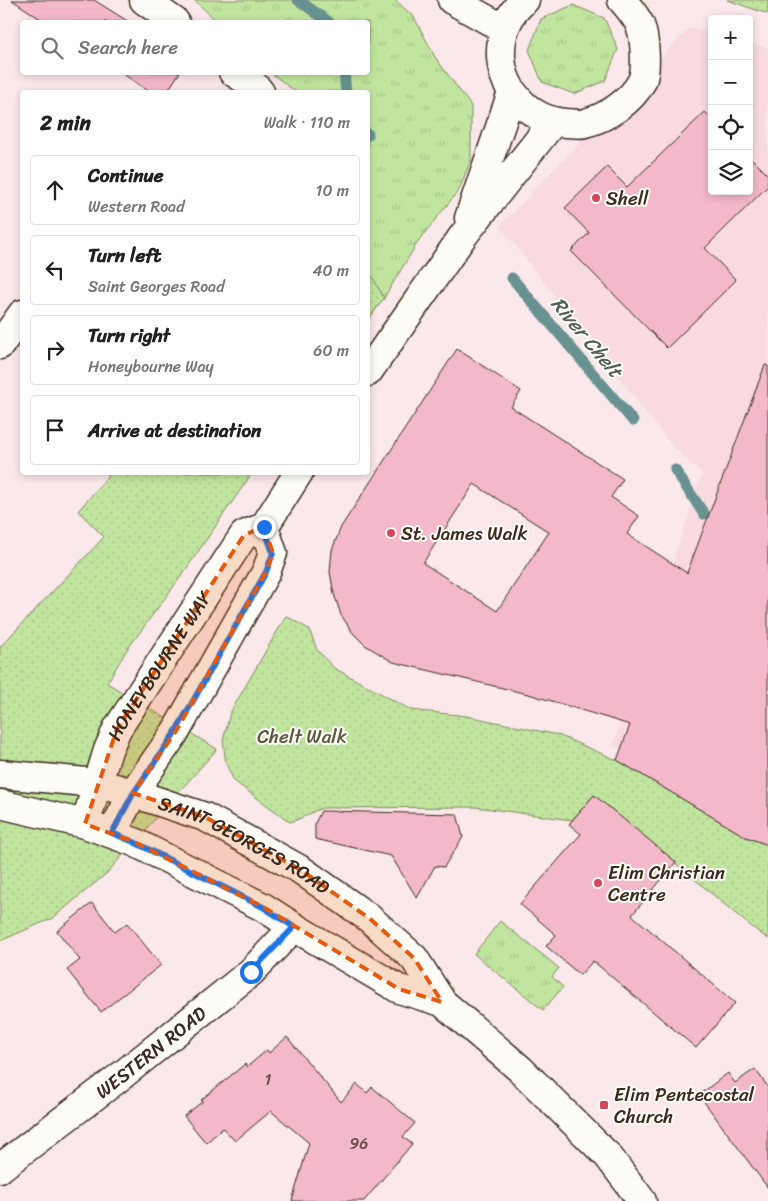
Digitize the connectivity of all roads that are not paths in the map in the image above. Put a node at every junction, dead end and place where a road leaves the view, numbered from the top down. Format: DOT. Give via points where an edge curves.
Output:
graph roads {
  1 [pos="144,0"];
  2 [pos="452,0"];
  3 [pos="525,0"];
  4 [pos="622,0"];
  5 [pos="172,20"];
  6 [pos="504,29"];
  7 [pos="231,81"];
  8 [pos="258,90"];
  9 [pos="512,92"];
  10 [pos="553,122"];
  11 [pos="463,236"];
  12 [pos="20,317"];
  13 [pos="0,345"];
  14 [pos="370,369"];
  15 [pos="297,475"];
  16 [pos="264,527"];
  17 [pos="0,774"];
  18 [pos="97,783"];
  19 [pos="133,794"];
  20 [pos="0,804"];
  21 [pos="85,824"];
  22 [pos="112,833"];
  23 [pos="294,927"];
  24 [pos="442,1002"];
  25 [pos="0,1168"];
  26 [pos="642,1201"];
  1 -- 5 [label="street"];
  2 -- 6 [label="street"];
  3 -- 6 [label="street" via="516,7"];
  4 -- 10 [label="street" via="640,25 645,50 642,80 618,109 584,124"];
  6 -- 9 [label="street" via="500,44 502,69"];
  7 -- 8 [label="street" via="247,81"];
  9 -- 10 [label="street" via="530,112"];
  9 -- 11 [label="street"];
  10 -- 11 [label="street"];
  11 -- 14 [label="street"];
  12 -- 13 [label="street"];
  15 -- 16 [label="street, HONEYBOURNE WAY"];
  16 -- 18 [label="street, HONEYBOURNE WAY" via="244,536 117,729"];
  16 -- 19 [label="street" via="273,553 266,572 176,731"];
  17 -- 18 [label="street, SAINT GEORGES ROAD"];
  18 -- 19 [label="street, SAINT GEORGES ROAD"];
  18 -- 21 [label="street, HONEYBOURNE WAY"];
  19 -- 22 [label="street"];
  19 -- 24 [label="street, SAINT GEORGES ROAD" via="205,817 301,870 369,918 414,958"];
  20 -- 21 [label="street, SAINT GEORGES ROAD"];
  21 -- 22 [label="street, SAINT GEORGES ROAD"];
  22 -- 23 [label="street, SAINT GEORGES ROAD" via="263,907"];
  23 -- 24 [label="street, SAINT GEORGES ROAD" via="400,989"];
  23 -- 25 [label="street, WESTERN ROAD" via="251,972"];
  24 -- 26 [label="street, SAINT GEORGES ROAD" via="520,1069 608,1156"];
}
